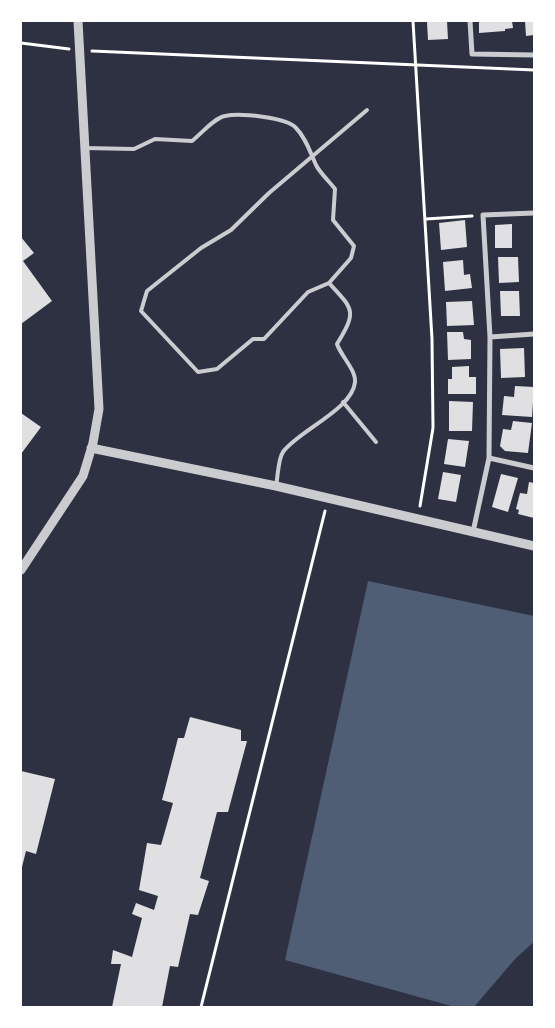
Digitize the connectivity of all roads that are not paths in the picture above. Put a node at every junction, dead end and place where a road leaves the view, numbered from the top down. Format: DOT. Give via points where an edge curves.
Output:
graph roads {
  1 [pos="78,21"];
  2 [pos="470,21"];
  3 [pos="534,55"];
  4 [pos="367,110"];
  5 [pos="84,148"];
  6 [pos="313,158"];
  7 [pos="534,213"];
  8 [pos="329,283"];
  9 [pos="534,334"];
  10 [pos="490,337"];
  11 [pos="343,402"];
  12 [pos="376,442"];
  13 [pos="91,448"];
  14 [pos="489,458"];
  15 [pos="534,468"];
  16 [pos="276,486"];
  17 [pos="473,532"];
  18 [pos="534,546"];
  19 [pos="21,570"];
  1 -- 5 [label="street"];
  2 -- 3 [label="street" via="472,54"];
  4 -- 6 [label="lane"];
  5 -- 6 [label="lane" via="134,149 155,139 192,141 224,116 244,115 295,126"];
  5 -- 13 [label="street" via="99,409"];
  6 -- 8 [label="lane" via="335,189 333,220 354,246 351,258"];
  6 -- 8 [label="lane" via="231,230 201,248 147,291 141,311 198,372 217,369 253,339 264,338 308,292"];
  7 -- 10 [label="street" via="482,215"];
  8 -- 11 [label="lane" via="349,305 351,320 338,344 355,383"];
  9 -- 10 [label="street"];
  10 -- 14 [label="street"];
  11 -- 12 [label="lane"];
  11 -- 16 [label="lane" via="283,452"];
  13 -- 16 [label="street"];
  13 -- 19 [label="street" via="83,476"];
  14 -- 15 [label="street"];
  14 -- 17 [label="street"];
  16 -- 17 [label="street"];
  17 -- 18 [label="street"];
}
